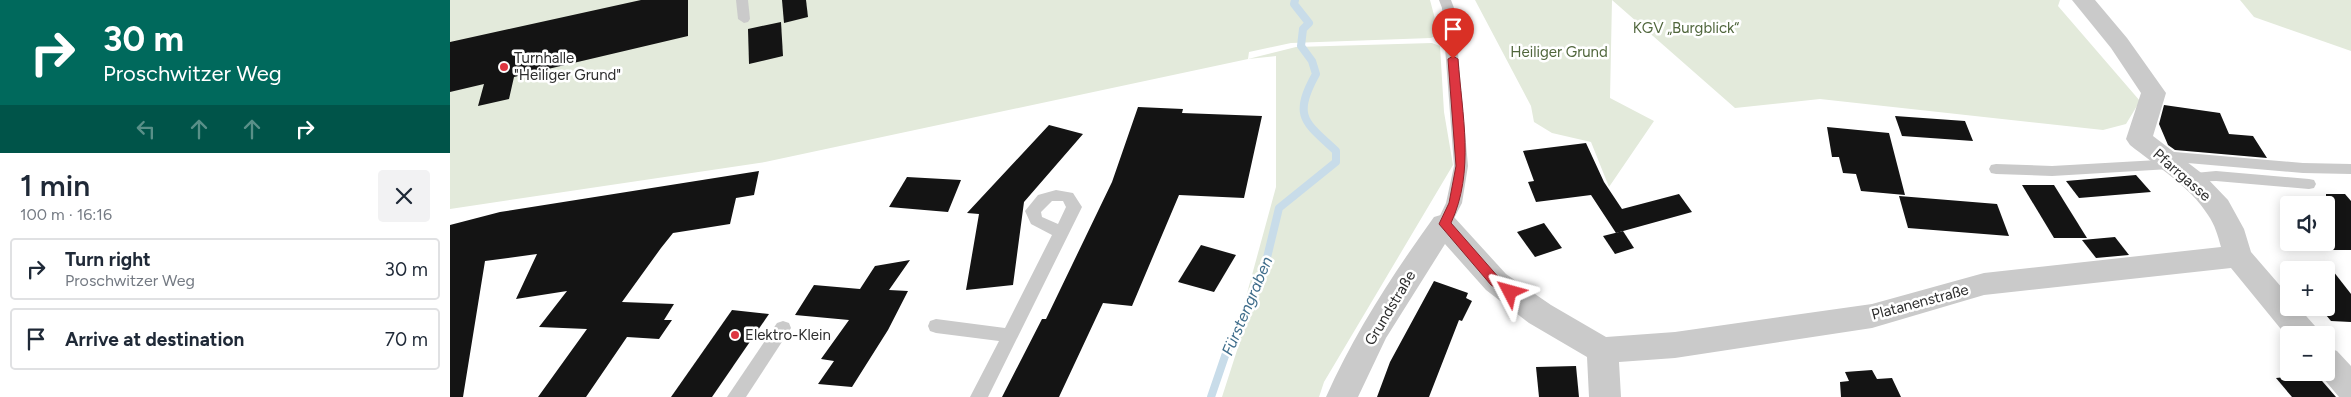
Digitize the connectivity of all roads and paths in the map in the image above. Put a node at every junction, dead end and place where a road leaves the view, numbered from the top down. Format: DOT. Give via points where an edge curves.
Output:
graph roads {
  1 [pos="742,0"];
  2 [pos="1445,0"];
  3 [pos="2083,0"];
  4 [pos="744,19"];
  5 [pos="2174,166"];
  6 [pos="1996,169"];
  7 [pos="2351,169"];
  8 [pos="2309,184"];
  9 [pos="1444,224"];
  10 [pos="1061,233"];
  11 [pos="2238,256"];
  12 [pos="936,326"];
  13 [pos="2296,326"];
  14 [pos="783,328"];
  15 [pos="1010,336"];
  16 [pos="1602,350"];
  17 [pos="2335,370"];
  18 [pos="2351,388"];
  19 [pos="736,397"];
  20 [pos="979,397"];
  21 [pos="1342,397"];
  22 [pos="1605,397"];
  1 -- 4 [label="lane"];
  2 -- 9 [label="lane" via="1452,42 1461,166 1454,203"];
  3 -- 5 [label="street, Pfarrgasse" via="2154,93 2139,139"];
  5 -- 6 [label="lane" via="2052,171"];
  5 -- 7 [label="lane"];
  5 -- 8 [label="lane" via="2216,176"];
  5 -- 11 [label="street, Pfarrgasse" via="2218,207 2230,229"];
  9 -- 16 [label="street" via="1496,282 1540,314"];
  9 -- 21 [label="street, Grundstraße" via="1367,345"];
  10 -- 15 [label="lane"];
  11 -- 13 [label="street, Pfarrgasse"];
  11 -- 16 [label="street, Platanenstraße" via="1984,284 1872,316 1675,346"];
  12 -- 15 [label="lane"];
  14 -- 19 [label="lane"];
  15 -- 20 [label="lane"];
  16 -- 22 [label="street"];
  17 -- 18 [label="street"];
}
